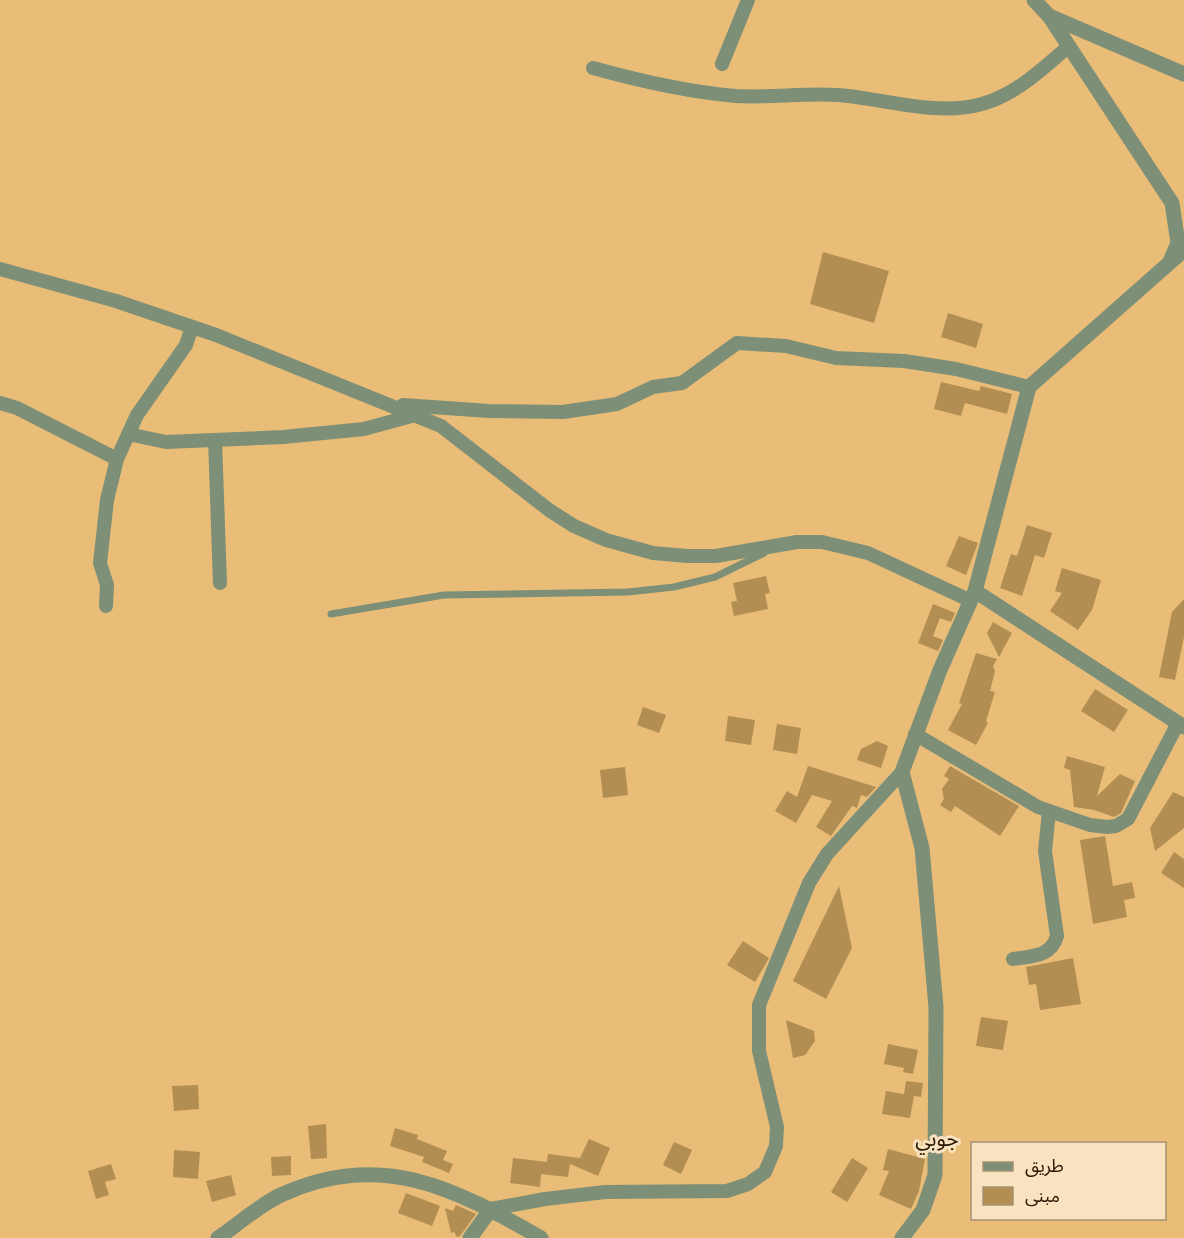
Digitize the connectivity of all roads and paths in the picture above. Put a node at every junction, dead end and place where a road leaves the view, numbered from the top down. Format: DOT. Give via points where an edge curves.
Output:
graph roads {
  1 [pos="748,0"];
  2 [pos="1035,0"];
  3 [pos="1049,16"];
  4 [pos="1069,46"];
  5 [pos="722,64"];
  6 [pos="593,68"];
  7 [pos="1184,74"];
  8 [pos="1183,252"];
  9 [pos="1169,263"];
  10 [pos="0,269"];
  11 [pos="192,327"];
  12 [pos="1029,387"];
  13 [pos="0,403"];
  14 [pos="390,404"];
  15 [pos="415,415"];
  16 [pos="128,434"];
  17 [pos="214,440"];
  18 [pos="117,459"];
  19 [pos="780,545"];
  20 [pos="220,583"];
  21 [pos="972,596"];
  22 [pos="106,606"];
  23 [pos="331,614"];
  24 [pos="1181,725"];
  25 [pos="915,734"];
  26 [pos="902,772"];
  27 [pos="1049,811"];
  28 [pos="1013,959"];
  29 [pos="491,1209"];
  30 [pos="218,1238"];
  31 [pos="470,1238"];
  32 [pos="541,1238"];
  33 [pos="902,1238"];
  1 -- 5 [label="street"];
  2 -- 3 [label="street"];
  3 -- 4 [label="street"];
  3 -- 7 [label="street"];
  4 -- 6 [label="street" via="1006,94 981,104 946,108 836,95 737,96 658,86"];
  4 -- 9 [label="street" via="1172,203 1178,243"];
  8 -- 9 [label="street"];
  9 -- 12 [label="street"];
  10 -- 11 [label="street"];
  11 -- 14 [label="street"];
  11 -- 16 [label="street" via="186,345"];
  12 -- 14 [label="street" via="903,361 836,358 786,346 737,343 682,383 653,387 617,405 563,412"];
  12 -- 21 [label="street"];
  13 -- 18 [label="street"];
  14 -- 15 [label="street"];
  15 -- 17 [label="street" via="323,435"];
  15 -- 19 [label="street" via="441,426 549,510 606,540 653,553 687,556 716,556"];
  16 -- 17 [label="street" via="166,442"];
  16 -- 18 [label="street"];
  17 -- 20 [label="street"];
  18 -- 22 [label="street" via="107,500 100,563 107,585"];
  19 -- 21 [label="street" via="822,542 868,553"];
  19 -- 23 [label="lane" via="715,577 674,587 628,592 444,595"];
  21 -- 24 [label="street"];
  21 -- 25 [label="street"];
  24 -- 27 [label="street" via="1128,819 1107,828"];
  25 -- 26 [label="street"];
  25 -- 27 [label="street" via="1011,793"];
  26 -- 29 [label="street" via="827,854 809,883 759,1005 759,1051 777,1127 776,1146 765,1172 748,1184 727,1191 605,1192"];
  26 -- 33 [label="street" via="921,848 936,1035 935,1175 923,1210"];
  27 -- 28 [label="street" via="1045,850 1057,936 1046,953"];
  29 -- 30 [label="street" via="438,1185 376,1174 330,1178 281,1195"];
  29 -- 31 [label="street"];
  29 -- 32 [label="street"];
}
